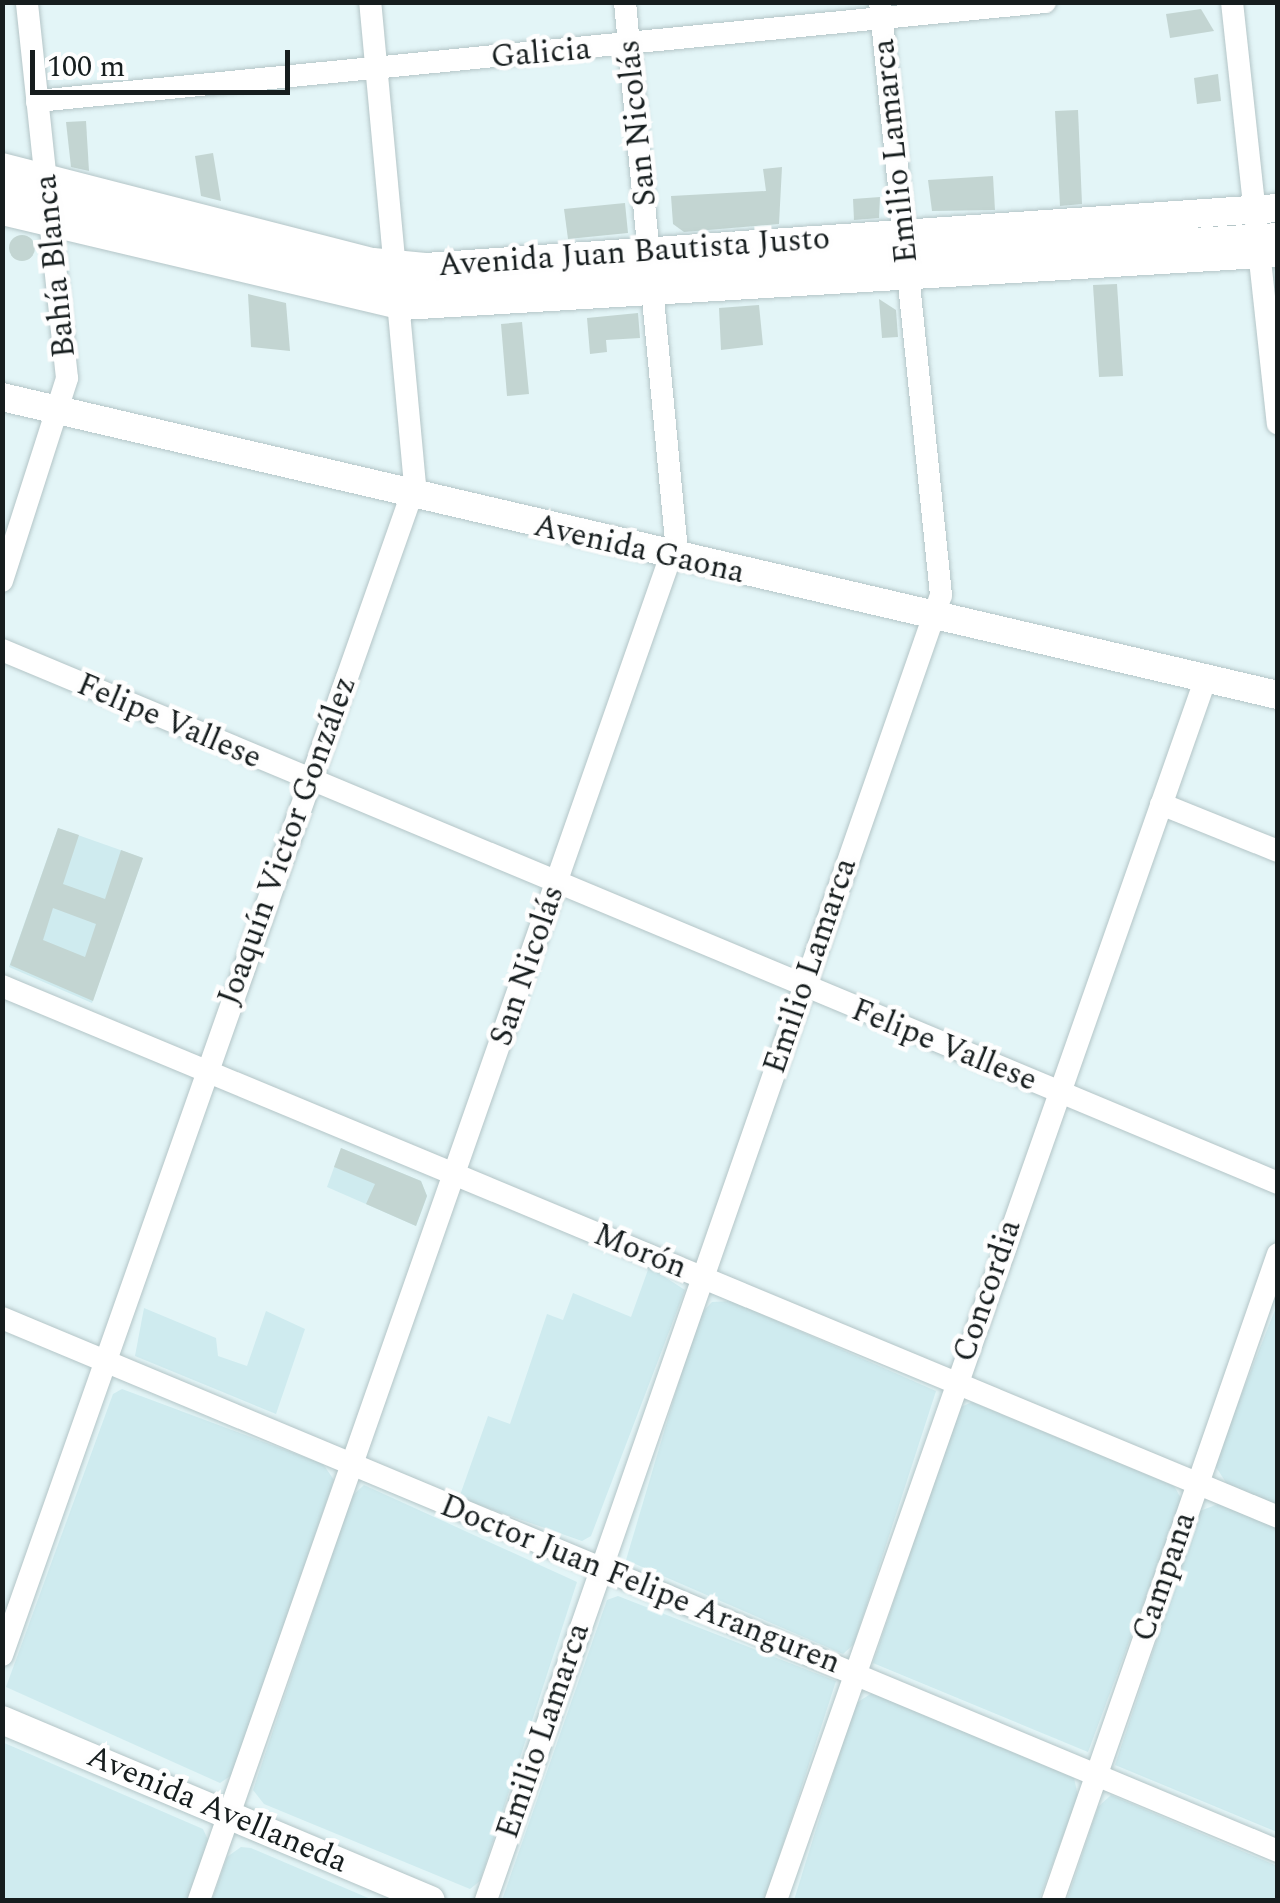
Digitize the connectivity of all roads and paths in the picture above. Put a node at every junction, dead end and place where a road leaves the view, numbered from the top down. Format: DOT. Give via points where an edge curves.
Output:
graph roads {
  1 [pos="28,2"];
  2 [pos="370,2"];
  3 [pos="625,2"];
  4 [pos="1045,2"];
  5 [pos="1232,2"];
  6 [pos="881,12"];
  7 [pos="630,47"];
  8 [pos="377,69"];
  9 [pos="38,102"];
  10 [pos="2,167"];
  11 [pos="2,191"];
  12 [pos="50,201"];
  13 [pos="2,211"];
  14 [pos="1268,232"];
  15 [pos="907,255"];
  16 [pos="654,273"];
  17 [pos="401,286"];
  18 [pos="1273,338"];
  19 [pos="2,397"];
  20 [pos="59,411"];
  21 [pos="1278,423"];
  22 [pos="412,496"];
  23 [pos="671,557"];
  24 [pos="2,581"];
  25 [pos="934,621"];
  26 [pos="2,650"];
  27 [pos="1204,683"];
  28 [pos="1278,695"];
  29 [pos="308,782"];
  30 [pos="1161,804"];
  31 [pos="1278,851"];
  32 [pos="556,886"];
  33 [pos="2,986"];
  34 [pos="803,988"];
  35 [pos="206,1073"];
  36 [pos="1056,1091"];
  37 [pos="454,1176"];
  38 [pos="1278,1184"];
  39 [pos="1278,1254"];
  40 [pos="702,1278"];
  41 [pos="2,1318"];
  42 [pos="105,1363"];
  43 [pos="956,1383"];
  44 [pos="351,1466"];
  45 [pos="1198,1484"];
  46 [pos="1278,1517"];
  47 [pos="600,1569"];
  48 [pos="2,1655"];
  49 [pos="854,1674"];
  50 [pos="2,1720"];
  51 [pos="1097,1776"];
  52 [pos="228,1815"];
  53 [pos="1278,1851"];
  54 [pos="199,1900"];
  55 [pos="431,1900"];
  56 [pos="486,1900"];
  57 [pos="776,1900"];
  58 [pos="1054,1900"];
  1 -- 9 [label="street, Bahía Blanca"];
  2 -- 8 [label="street, Joaquín Victor González"];
  3 -- 7 [label="street, San Nicolás"];
  4 -- 6 [label="street, Galicia"];
  5 -- 14 [label="street"];
  6 -- 7 [label="street, Galicia"];
  6 -- 15 [label="street, Emilio Lamarca"];
  7 -- 8 [label="street, Galicia"];
  7 -- 16 [label="street, San Nicolás"];
  8 -- 9 [label="street, Galicia"];
  8 -- 17 [label="street, Joaquín Victor González"];
  9 -- 12 [label="street, Bahía Blanca"];
  10 -- 12 [label="main road, Avenida Juan Bautista Justo"];
  11 -- 12 [label="street"];
  12 -- 13 [label="main road, Avenida Juan Bautista Justo"];
  12 -- 17 [label="main road, Avenida Juan Bautista Justo"];
  12 -- 17 [label="main road, Avenida Juan Bautista Justo"];
  12 -- 20 [label="street, Bahía Blanca" via="67,378"];
  14 -- 15 [label="main road, Avenida Juan Bautista Justo"];
  14 -- 15 [label="main road, Avenida Juan Bautista Justo"];
  14 -- 18 [label="street"];
  15 -- 16 [label="main road, Avenida Juan Bautista Justo"];
  15 -- 16 [label="main road, Avenida Juan Bautista Justo"];
  15 -- 25 [label="street, Emilio Lamarca" via="941,581"];
  16 -- 17 [label="main road, Avenida Juan Bautista Justo"];
  16 -- 17 [label="main road, Avenida Juan Bautista Justo"];
  16 -- 23 [label="street, San Nicolás" via="678,526"];
  17 -- 22 [label="street, Joaquín Victor González" via="418,460"];
  18 -- 21 [label="street"];
  19 -- 20 [label="main road, Avenida Gaona"];
  20 -- 22 [label="main road, Avenida Gaona"];
  20 -- 24 [label="street, Bahía Blanca"];
  22 -- 23 [label="main road, Avenida Gaona"];
  22 -- 29 [label="street, Joaquín Victor González"];
  23 -- 25 [label="main road, Avenida Gaona"];
  23 -- 32 [label="street, San Nicolás"];
  25 -- 27 [label="main road, Avenida Gaona"];
  25 -- 34 [label="street, Emilio Lamarca"];
  26 -- 29 [label="street, Felipe Vallese"];
  27 -- 28 [label="main road, Avenida Gaona"];
  27 -- 30 [label="street, Concordia"];
  29 -- 32 [label="street, Felipe Vallese"];
  29 -- 35 [label="street, Joaquín Victor González"];
  30 -- 31 [label="street"];
  30 -- 36 [label="street, Concordia"];
  32 -- 34 [label="street, Felipe Vallese"];
  32 -- 37 [label="street, San Nicolás"];
  33 -- 35 [label="street, Morón"];
  34 -- 36 [label="street, Felipe Vallese"];
  34 -- 40 [label="street, Emilio Lamarca"];
  35 -- 37 [label="street, Morón"];
  35 -- 42 [label="street, Joaquín Victor González"];
  36 -- 38 [label="street, Felipe Vallese"];
  36 -- 43 [label="street, Concordia"];
  37 -- 40 [label="street, Morón"];
  37 -- 44 [label="street, San Nicolás"];
  39 -- 45 [label="street, Campana"];
  40 -- 43 [label="street, Morón"];
  40 -- 47 [label="street, Emilio Lamarca"];
  41 -- 42 [label="street, Doctor Juan Felipe Aranguren"];
  42 -- 44 [label="street, Doctor Juan Felipe Aranguren"];
  42 -- 48 [label="street, Joaquín Victor González"];
  43 -- 45 [label="street, Morón"];
  43 -- 49 [label="street, Concordia"];
  44 -- 47 [label="street, Doctor Juan Felipe Aranguren"];
  44 -- 52 [label="street, San Nicolás"];
  45 -- 46 [label="street, Morón"];
  45 -- 51 [label="street, Campana"];
  47 -- 49 [label="street, Doctor Juan Felipe Aranguren"];
  47 -- 56 [label="street, Emilio Lamarca"];
  49 -- 51 [label="street, Doctor Juan Felipe Aranguren"];
  49 -- 57 [label="street, Concordia"];
  50 -- 52 [label="main road, Avenida Avellaneda"];
  51 -- 53 [label="street, Doctor Juan Felipe Aranguren"];
  51 -- 58 [label="street, Campana"];
  52 -- 54 [label="street, San Nicolás"];
  52 -- 55 [label="main road, Avenida Avellaneda"];
}
